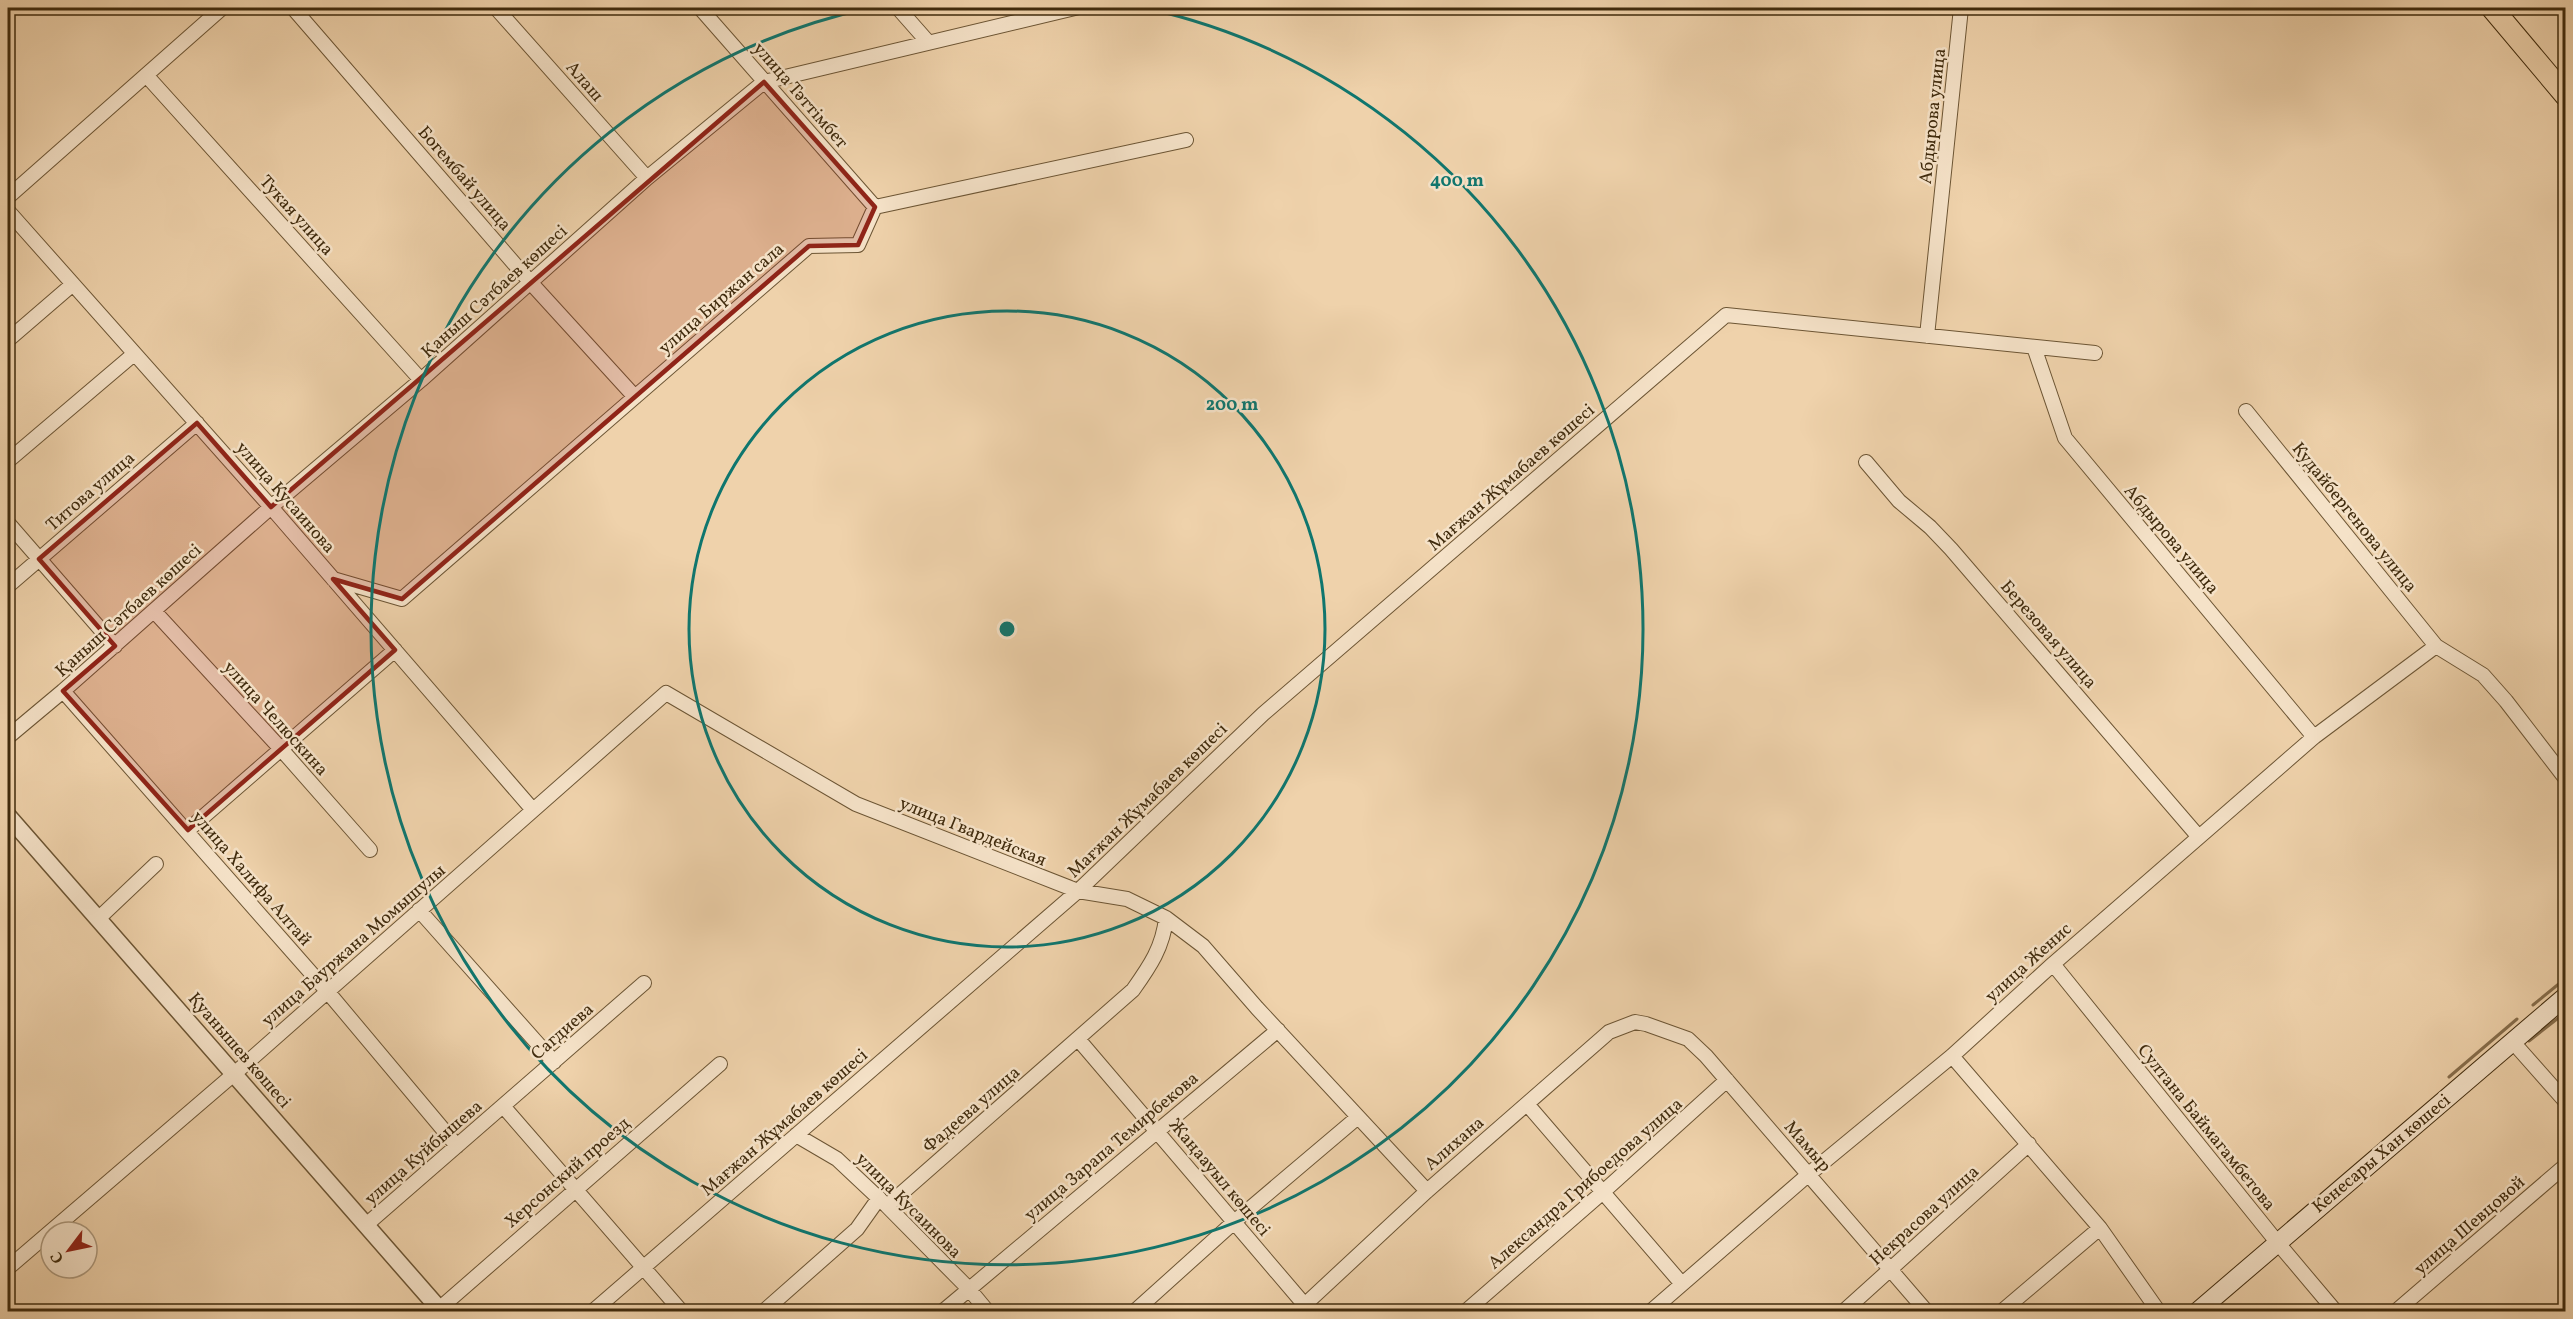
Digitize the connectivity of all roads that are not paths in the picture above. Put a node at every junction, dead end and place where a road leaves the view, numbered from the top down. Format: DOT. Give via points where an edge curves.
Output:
graph roads {
  1 [pos="222,8"];
  2 [pos="293,8"];
  3 [pos="496,8"];
  4 [pos="700,8"];
  5 [pos="898,8"];
  6 [pos="1075,8"];
  7 [pos="1961,8"];
  8 [pos="2492,8"];
  9 [pos="928,42"];
  10 [pos="146,75"];
  11 [pos="764,82"];
  12 [pos="2565,96"];
  13 [pos="1186,140"];
  14 [pos="647,178"];
  15 [pos="8,197"];
  16 [pos="875,207"];
  17 [pos="8,211"];
  18 [pos="531,283"];
  19 [pos="73,284"];
  20 [pos="1927,336"];
  21 [pos="8,340"];
  22 [pos="2034,347"];
  23 [pos="2095,353"];
  24 [pos="134,354"];
  25 [pos="421,380"];
  26 [pos="635,397"];
  27 [pos="2246,411"];
  28 [pos="196,423"];
  29 [pos="8,461"];
  30 [pos="1866,462"];
  31 [pos="271,507"];
  32 [pos="8,523"];
  33 [pos="39,559"];
  34 [pos="333,579"];
  35 [pos="8,586"];
  36 [pos="153,611"];
  37 [pos="115,646"];
  38 [pos="2436,646"];
  39 [pos="395,650"];
  40 [pos="63,691"];
  41 [pos="666,693"];
  42 [pos="2314,736"];
  43 [pos="8,737"];
  44 [pos="281,749"];
  45 [pos="2565,779"];
  46 [pos="533,810"];
  47 [pos="8,816"];
  48 [pos="188,830"];
  49 [pos="2198,836"];
  50 [pos="370,850"];
  51 [pos="156,864"];
  52 [pos="1078,891"];
  53 [pos="419,910"];
  54 [pos="99,918"];
  55 [pos="1166,918"];
  56 [pos="2053,963"];
  57 [pos="644,983"];
  58 [pos="327,991"];
  59 [pos="2565,996"];
  60 [pos="1646,1024"];
  61 [pos="1278,1030"];
  62 [pos="1078,1039"];
  63 [pos="2512,1041"];
  64 [pos="1952,1056"];
  65 [pos="554,1062"];
  66 [pos="720,1064"];
  67 [pos="234,1074"];
  68 [pos="1727,1080"];
  69 [pos="2565,1102"];
  70 [pos="1527,1104"];
  71 [pos="503,1106"];
  72 [pos="1358,1117"];
  73 [pos="1157,1131"];
  74 [pos="796,1135"];
  75 [pos="2029,1144"];
  76 [pos="457,1146"];
  77 [pos="2565,1165"];
  78 [pos="1809,1174"];
  79 [pos="576,1189"];
  80 [pos="1427,1191"];
  81 [pos="1603,1192"];
  82 [pos="883,1202"];
  83 [pos="1234,1222"];
  84 [pos="366,1225"];
  85 [pos="2100,1228"];
  86 [pos="2277,1242"];
  87 [pos="644,1267"];
  88 [pos="8,1268"];
  89 [pos="1890,1270"];
  90 [pos="1682,1284"];
  91 [pos="969,1289"];
  92 [pos="1304,1309"];
  93 [pos="440,1310"];
  94 [pos="592,1311"];
  95 [pos="682,1311"];
  96 [pos="763,1311"];
  97 [pos="942,1311"];
  98 [pos="988,1311"];
  99 [pos="1134,1311"];
  100 [pos="1465,1311"];
  101 [pos="1650,1311"];
  102 [pos="1843,1311"];
  103 [pos="1927,1311"];
  104 [pos="2001,1311"];
  105 [pos="2158,1311"];
  106 [pos="2197,1311"];
  107 [pos="2336,1311"];
  108 [pos="2395,1311"];
  1 -- 10 [label="street"];
  2 -- 18 [label="street, Богембай улица"];
  3 -- 14 [label="street, Алаш"];
  4 -- 11 [label="street, улица Тәттімбет"];
  5 -- 9 [label="street"];
  6 -- 9 [label="street, Қаныш Сәтбаев көшесі"];
  7 -- 20 [label="street, Абдырова улица"];
  8 -- 12 [label="main road"];
  9 -- 11 [label="street, Қаныш Сәтбаев көшесі"];
  10 -- 15 [label="street"];
  10 -- 25 [label="street, Тукая улица"];
  11 -- 14 [label="street, Қаныш Сәтбаев көшесі"];
  11 -- 16 [label="street, улица Тәттімбет"];
  13 -- 16 [label="street"];
  14 -- 18 [label="street, Қаныш Сәтбаев көшесі"];
  16 -- 26 [label="street, улица Биржан сала" via="858,245 809,246"];
  17 -- 19 [label="street, улица Кусаинова"];
  18 -- 25 [label="street, Қаныш Сәтбаев көшесі"];
  18 -- 26 [label="street, Богембай улица"];
  19 -- 21 [label="street"];
  19 -- 24 [label="street, улица Кусаинова"];
  20 -- 22 [label="street"];
  20 -- 52 [label="street, Мағжан Жұмабаев көшесі" via="1726,315 1263,714"];
  22 -- 23 [label="street"];
  22 -- 42 [label="street, Абдырова улица" via="2065,438"];
  24 -- 28 [label="street, улица Кусаинова"];
  24 -- 29 [label="street"];
  25 -- 31 [label="street, Қаныш Сәтбаев көшесі"];
  26 -- 34 [label="street, улица Биржан сала" via="402,599"];
  27 -- 38 [label="street, Кудайбергенова улица"];
  28 -- 31 [label="street, улица Кусаинова"];
  28 -- 33 [label="street, Титова улица"];
  30 -- 49 [label="street, Березовая улица" via="1899,501 1951,549"];
  31 -- 34 [label="street, улица Кусаинова"];
  31 -- 36 [label="street, Қаныш Сәтбаев көшесі"];
  32 -- 33 [label="street"];
  33 -- 35 [label="street, Титова улица"];
  33 -- 37 [label="street"];
  34 -- 39 [label="street, улица Кусаинова"];
  36 -- 37 [label="street, Қаныш Сәтбаев көшесі"];
  36 -- 44 [label="street, улица Челюскина"];
  37 -- 40 [label="street, Қаныш Сәтбаев көшесі"];
  38 -- 42 [label="street, улица Женис"];
  38 -- 45 [label="street, Кудайбергенова улица" via="2483,675"];
  39 -- 44 [label="street"];
  39 -- 46 [label="street, улица Кусаинова"];
  40 -- 43 [label="street, Қаныш Сәтбаев көшесі"];
  40 -- 48 [label="street, улица Халифа Алтай"];
  41 -- 46 [label="street, улица Бауржана Момышулы"];
  41 -- 52 [label="street, улица Гвардейская" via="856,804"];
  42 -- 49 [label="street, улица Женис"];
  44 -- 48 [label="street"];
  44 -- 50 [label="street, улица Челюскина"];
  46 -- 53 [label="street, улица Бауржана Момышулы"];
  47 -- 54 [label="street, Қуанышев көшесі"];
  48 -- 58 [label="street, улица Халифа Алтай"];
  49 -- 56 [label="street, улица Женис"];
  51 -- 54 [label="street"];
  52 -- 55 [label="street, улица Гвардейская" via="1127,899"];
  52 -- 74 [label="street, Мағжан Жұмабаев көшесі"];
  53 -- 58 [label="street, улица Бауржана Момышулы"];
  53 -- 65 [label="street"];
  54 -- 67 [label="street, Қуанышев көшесі"];
  55 -- 61 [label="street, улица Гвардейская" via="1203,946"];
  55 -- 62 [label="street, Фадеева улица" via="1162,943 1149,967 1132,990"];
  56 -- 64 [label="street, улица Женис"];
  56 -- 86 [label="street, Султана Баймагамбетова"];
  57 -- 65 [label="street, Сагдиева"];
  58 -- 67 [label="street, улица Бауржана Момышулы"];
  58 -- 76 [label="street, улица Халифа Алтай"];
  59 -- 63 [label="main road, Кенесары Хан көшесі"];
  60 -- 68 [label="street, Мамыр" via="1688,1039"];
  60 -- 70 [label="street, Алихана" via="1635,1022 1609,1032"];
  61 -- 72 [label="street, улица Гвардейская"];
  61 -- 73 [label="street, улица Зарапа Темирбекова"];
  62 -- 73 [label="street, Жаңаауыл көшесі"];
  62 -- 82 [label="street, Фадеева улица"];
  63 -- 69 [label="street"];
  63 -- 86 [label="main road, Кенесары Хан көшесі"];
  64 -- 75 [label="street"];
  64 -- 78 [label="street, улица Женис"];
  65 -- 71 [label="street, Сагдиева"];
  66 -- 79 [label="street, Херсонский проезд"];
  67 -- 84 [label="street, Қуанышев көшесі"];
  67 -- 88 [label="street, улица Бауржана Момышулы"];
  68 -- 78 [label="street, Мамыр"];
  68 -- 81 [label="street, Александра Грибоедова улица"];
  70 -- 80 [label="street, Алихана"];
  70 -- 81 [label="street"];
  71 -- 76 [label="street, улица Куйбышева"];
  71 -- 79 [label="street"];
  72 -- 80 [label="street, улица Гвардейская"];
  72 -- 83 [label="street"];
  73 -- 83 [label="street, Жаңаауыл көшесі"];
  73 -- 91 [label="street, улица Зарапа Темирбекова"];
  74 -- 82 [label="street, улица Кусаинова" via="837,1159"];
  74 -- 87 [label="street, Мағжан Жұмабаев көшесі"];
  75 -- 85 [label="street"];
  75 -- 89 [label="street, Некрасова улица"];
  76 -- 84 [label="street, улица Куйбышева"];
  77 -- 108 [label="street, улица Шевцовой"];
  78 -- 89 [label="street, Мамыр"];
  78 -- 90 [label="street, улица Женис"];
  79 -- 87 [label="street"];
  79 -- 93 [label="street, Херсонский проезд"];
  80 -- 92 [label="street, Алихана"];
  81 -- 90 [label="street"];
  81 -- 100 [label="street, Александра Грибоедова улица"];
  82 -- 91 [label="street, улица Кусаинова"];
  82 -- 96 [label="street, Фадеева улица"];
  83 -- 92 [label="street, Жаңаауыл көшесі"];
  83 -- 99 [label="street"];
  84 -- 93 [label="street, Қуанышев көшесі"];
  85 -- 104 [label="street"];
  85 -- 105 [label="street"];
  86 -- 106 [label="main road, Кенесары Хан көшесі"];
  86 -- 107 [label="street, Султана Баймагамбетова"];
  87 -- 94 [label="street, Мағжан Жұмабаев көшесі"];
  87 -- 95 [label="street"];
  89 -- 102 [label="street, Некрасова улица"];
  89 -- 103 [label="street, Мамыр"];
  90 -- 101 [label="street, улица Женис"];
  91 -- 97 [label="street, улица Зарапа Темирбекова"];
  91 -- 98 [label="street, улица Кусаинова"];
}
